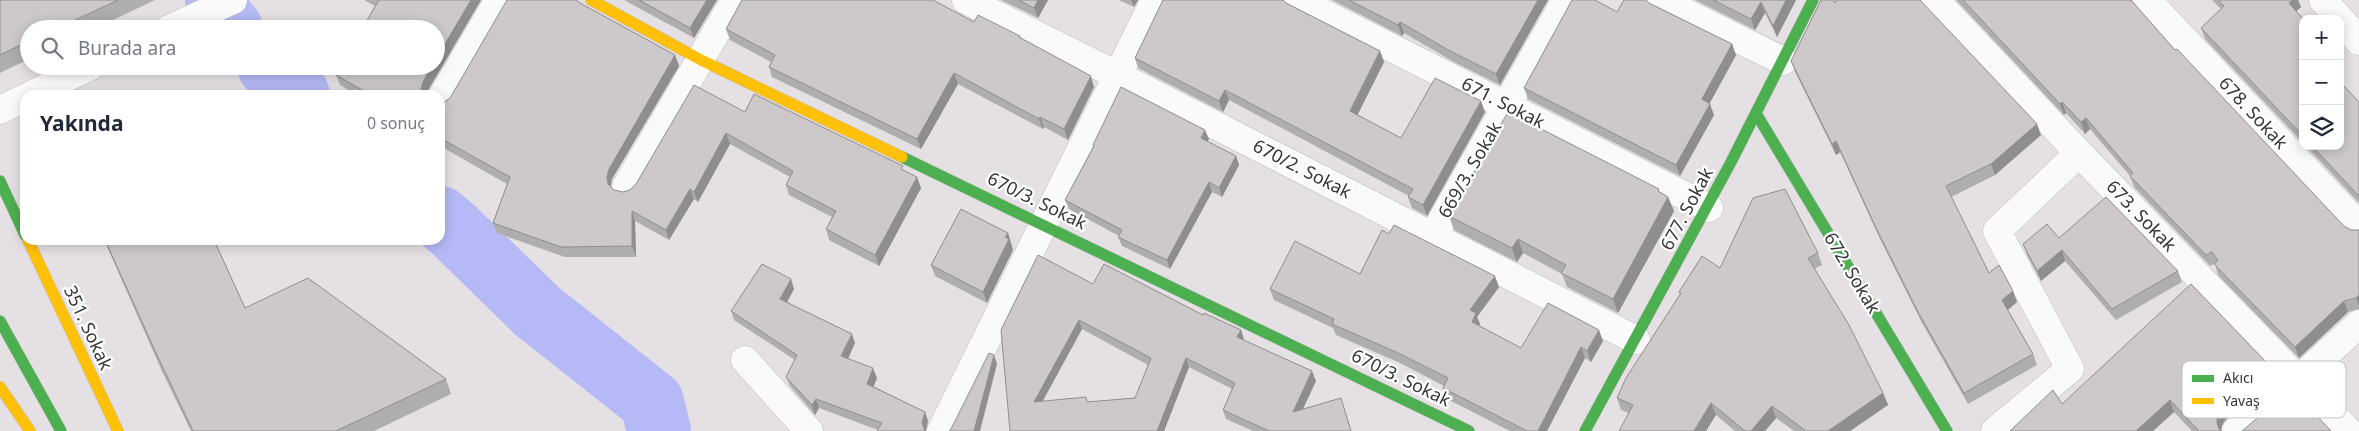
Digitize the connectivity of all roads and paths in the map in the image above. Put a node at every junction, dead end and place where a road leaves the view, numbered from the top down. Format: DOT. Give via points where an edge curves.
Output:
graph roads {
  1 [pos="233,0"];
  2 [pos="499,0"];
  3 [pos="591,0"];
  4 [pos="735,0"];
  5 [pos="966,0"];
  6 [pos="1155,0"];
  7 [pos="1297,0"];
  8 [pos="1566,0"];
  9 [pos="1660,0"];
  10 [pos="1813,0"];
  11 [pos="1935,0"];
  12 [pos="2147,0"];
  13 [pos="2323,0"];
  14 [pos="2336,15"];
  15 [pos="189,20"];
  16 [pos="2344,23"];
  17 [pos="2359,40"];
  18 [pos="701,60"];
  19 [pos="1784,61"];
  20 [pos="1117,74"];
  21 [pos="72,75"];
  22 [pos="41,90"];
  23 [pos="445,92"];
  24 [pos="20,100"];
  25 [pos="1508,105"];
  26 [pos="0,110"];
  27 [pos="1757,116"];
  28 [pos="2079,153"];
  29 [pos="0,182"];
  30 [pos="626,187"];
  31 [pos="1709,208"];
  32 [pos="1043,223"];
  33 [pos="20,224"];
  34 [pos="2359,226"];
  35 [pos="1433,236"];
  36 [pos="30,245"];
  37 [pos="0,321"];
  38 [pos="2359,324"];
  39 [pos="1636,340"];
  40 [pos="745,360"];
  41 [pos="2283,361"];
  42 [pos="2319,361"];
  43 [pos="0,387"];
  44 [pos="2252,418"];
  45 [pos="2336,418"];
  46 [pos="30,431"];
  47 [pos="61,431"];
  48 [pos="118,431"];
  49 [pos="809,431"];
  50 [pos="941,431"];
  51 [pos="1469,431"];
  52 [pos="1585,431"];
  53 [pos="1947,431"];
  54 [pos="1995,431"];
  55 [pos="2236,431"];
  56 [pos="2348,431"];
  1 -- 15 [label="street"];
  2 -- 23 [label="street"];
  3 -- 18 [label="street, 670/3. Sokak"];
  4 -- 18 [label="street"];
  5 -- 20 [label="street, 670/2. Sokak"];
  6 -- 20 [label="street"];
  7 -- 25 [label="street, 671. Sokak"];
  8 -- 25 [label="street, 669/3. Sokak"];
  9 -- 19 [label="street"];
  10 -- 19 [label="street, 677. Sokak"];
  11 -- 28 [label="street, 673. Sokak"];
  12 -- 34 [label="street, 678. Sokak"];
  13 -- 14 [label="street"];
  16 -- 17 [label="street"];
  18 -- 30 [label="street"];
  18 -- 32 [label="street, 670/3. Sokak"];
  19 -- 27 [label="street, 677. Sokak"];
  20 -- 32 [label="street"];
  20 -- 35 [label="street, 670/2. Sokak"];
  21 -- 22 [label="street"];
  24 -- 26 [label="street"];
  25 -- 31 [label="street, 671. Sokak"];
  25 -- 35 [label="street, 669/3. Sokak"];
  27 -- 31 [label="street, 677. Sokak"];
  27 -- 53 [label="street, 672. Sokak"];
  28 -- 41 [label="street, 673. Sokak"];
  28 -- 54 [label="street" via="1997,231 2070,369"];
  29 -- 33 [label="street"];
  31 -- 39 [label="street, 677. Sokak"];
  32 -- 50 [label="street"];
  32 -- 51 [label="street, 670/3. Sokak"];
  35 -- 39 [label="street, 670/2. Sokak"];
  36 -- 48 [label="street, 351. Sokak"];
  37 -- 47 [label="street"];
  38 -- 42 [label="street"];
  39 -- 52 [label="street, 677. Sokak"];
  40 -- 49 [label="street"];
  43 -- 46 [label="street"];
  44 -- 55 [label="street"];
  45 -- 56 [label="street, 673. Sokak"];
}
